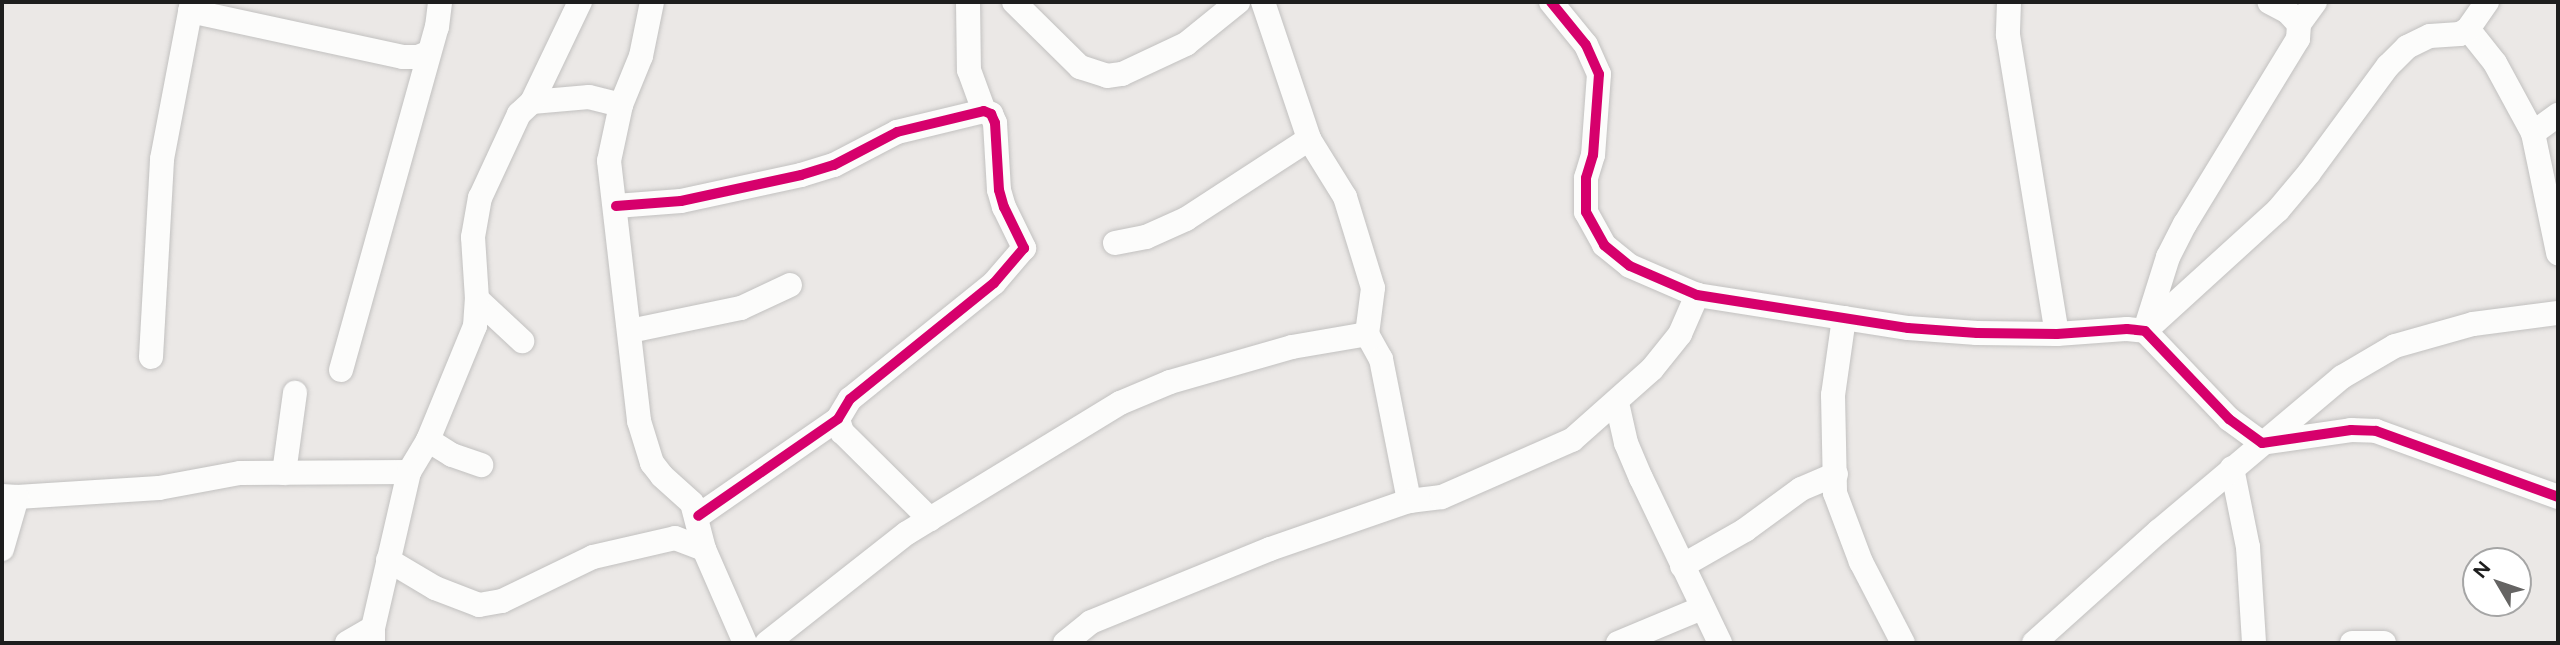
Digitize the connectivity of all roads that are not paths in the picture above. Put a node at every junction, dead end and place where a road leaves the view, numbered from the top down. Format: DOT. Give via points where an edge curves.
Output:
graph roads {
  1 [pos="440,2"];
  2 [pos="580,2"];
  3 [pos="652,2"];
  4 [pos="968,2"];
  5 [pos="1014,2"];
  6 [pos="1238,2"];
  7 [pos="1263,2"];
  8 [pos="1551,2"];
  9 [pos="2009,2"];
  10 [pos="2269,2"];
  11 [pos="2315,2"];
  12 [pos="2487,2"];
  13 [pos="191,6"];
  14 [pos="2299,24"];
  15 [pos="2468,29"];
  16 [pos="428,53"];
  17 [pos="403,57"];
  18 [pos="422,77"];
  19 [pos="532,102"];
  20 [pos="621,105"];
  21 [pos="984,111"];
  22 [pos="2558,115"];
  23 [pos="2533,134"];
  24 [pos="1309,139"];
  25 [pos="616,206"];
  26 [pos="1115,243"];
  27 [pos="2558,253"];
  28 [pos="790,285"];
  29 [pos="1697,295"];
  30 [pos="477,299"];
  31 [pos="2558,313"];
  32 [pos="1844,318"];
  33 [pos="629,331"];
  34 [pos="2145,331"];
  35 [pos="1367,334"];
  36 [pos="2057,334"];
  37 [pos="523,341"];
  38 [pos="151,357"];
  39 [pos="341,370"];
  40 [pos="295,393"];
  41 [pos="1617,403"];
  42 [pos="838,419"];
  43 [pos="428,440"];
  44 [pos="2262,443"];
  45 [pos="481,465"];
  46 [pos="2232,468"];
  47 [pos="409,472"];
  48 [pos="284,473"];
  49 [pos="1836,474"];
  50 [pos="9,497"];
  51 [pos="2558,497"];
  52 [pos="1409,500"];
  53 [pos="698,516"];
  54 [pos="930,519"];
  55 [pos="2,549"];
  56 [pos="704,549"];
  57 [pos="388,560"];
  58 [pos="1682,566"];
  59 [pos="1702,608"];
  60 [pos="373,636"];
  61 [pos="347,643"];
  62 [pos="745,643"];
  63 [pos="767,643"];
  64 [pos="1065,643"];
  65 [pos="1618,643"];
  66 [pos="1720,643"];
  67 [pos="1903,643"];
  68 [pos="2034,643"];
  69 [pos="2254,643"];
  70 [pos="2352,643"];
  71 [pos="2384,643"];
  1 -- 16 [label="street"];
  2 -- 19 [label="street"];
  3 -- 20 [label="street" via="640,56"];
  4 -- 21 [label="street" via="969,70"];
  5 -- 6 [label="street" via="1080,67 1107,76 1122,74 1186,44"];
  7 -- 24 [label="street"];
  8 -- 29 [label="street" via="1586,45 1599,74 1586,212 1604,245 1630,266"];
  9 -- 36 [label="street" via="2008,36"];
  10 -- 14 [label="street"];
  11 -- 14 [label="street"];
  12 -- 15 [label="street"];
  13 -- 17 [label="street"];
  13 -- 38 [label="street" via="162,159"];
  14 -- 34 [label="street" via="2298,39 2168,257"];
  15 -- 23 [label="street" via="2495,63"];
  15 -- 34 [label="street" via="2430,36 2407,47 2278,210"];
  16 -- 17 [label="street"];
  16 -- 18 [label="street"];
  17 -- 18 [label="street"];
  18 -- 39 [label="street"];
  19 -- 20 [label="street" via="589,97"];
  19 -- 30 [label="street" via="519,114 480,198 473,237"];
  20 -- 25 [label="street" via="609,161"];
  21 -- 25 [label="street" via="897,132 834,165 801,175 681,201"];
  21 -- 42 [label="street" via="995,123 995,156 1004,207 1024,248 994,283 850,399"];
  22 -- 23 [label="street"];
  23 -- 27 [label="street"];
  24 -- 26 [label="street" via="1186,219 1146,237"];
  24 -- 35 [label="street" via="1345,197 1373,288"];
  25 -- 33 [label="street"];
  28 -- 33 [label="street" via="741,307"];
  29 -- 32 [label="street"];
  29 -- 41 [label="street" via="1680,334"];
  30 -- 37 [label="street"];
  30 -- 43 [label="street" via="475,326"];
  31 -- 44 [label="street" via="2473,324 2395,346 2342,377"];
  32 -- 36 [label="street" via="1908,328"];
  32 -- 49 [label="street" via="1833,396"];
  33 -- 53 [label="street" via="639,421 652,463 692,503"];
  34 -- 36 [label="street"];
  34 -- 44 [label="street" via="2229,419"];
  35 -- 52 [label="street" via="1381,359"];
  35 -- 54 [label="street" via="1292,347 1121,403"];
  40 -- 48 [label="street"];
  41 -- 52 [label="street" via="1572,440 1443,497"];
  41 -- 58 [label="street" via="1626,443"];
  42 -- 53 [label="street"];
  42 -- 54 [label="street" via="842,432"];
  43 -- 45 [label="street"];
  43 -- 47 [label="street"];
  44 -- 46 [label="street"];
  44 -- 51 [label="street" via="2351,430 2376,431"];
  46 -- 68 [label="street"];
  46 -- 69 [label="street" via="2248,547"];
  47 -- 48 [label="street"];
  47 -- 57 [label="street"];
  48 -- 50 [label="street" via="240,473 159,488"];
  49 -- 58 [label="street" via="1801,489 1745,530"];
  49 -- 67 [label="street" via="1835,493 1861,562"];
  50 -- 55 [label="street"];
  52 -- 64 [label="street" via="1270,549 1090,622"];
  53 -- 56 [label="street"];
  54 -- 63 [label="street"];
  56 -- 57 [label="street" via="675,538 613,552 593,557 502,601 479,605 435,588"];
  56 -- 62 [label="street"];
  57 -- 60 [label="street"];
  58 -- 59 [label="street"];
  59 -- 65 [label="street"];
  59 -- 66 [label="street"];
  60 -- 61 [label="street"];
  70 -- 71 [label="street"];
}
